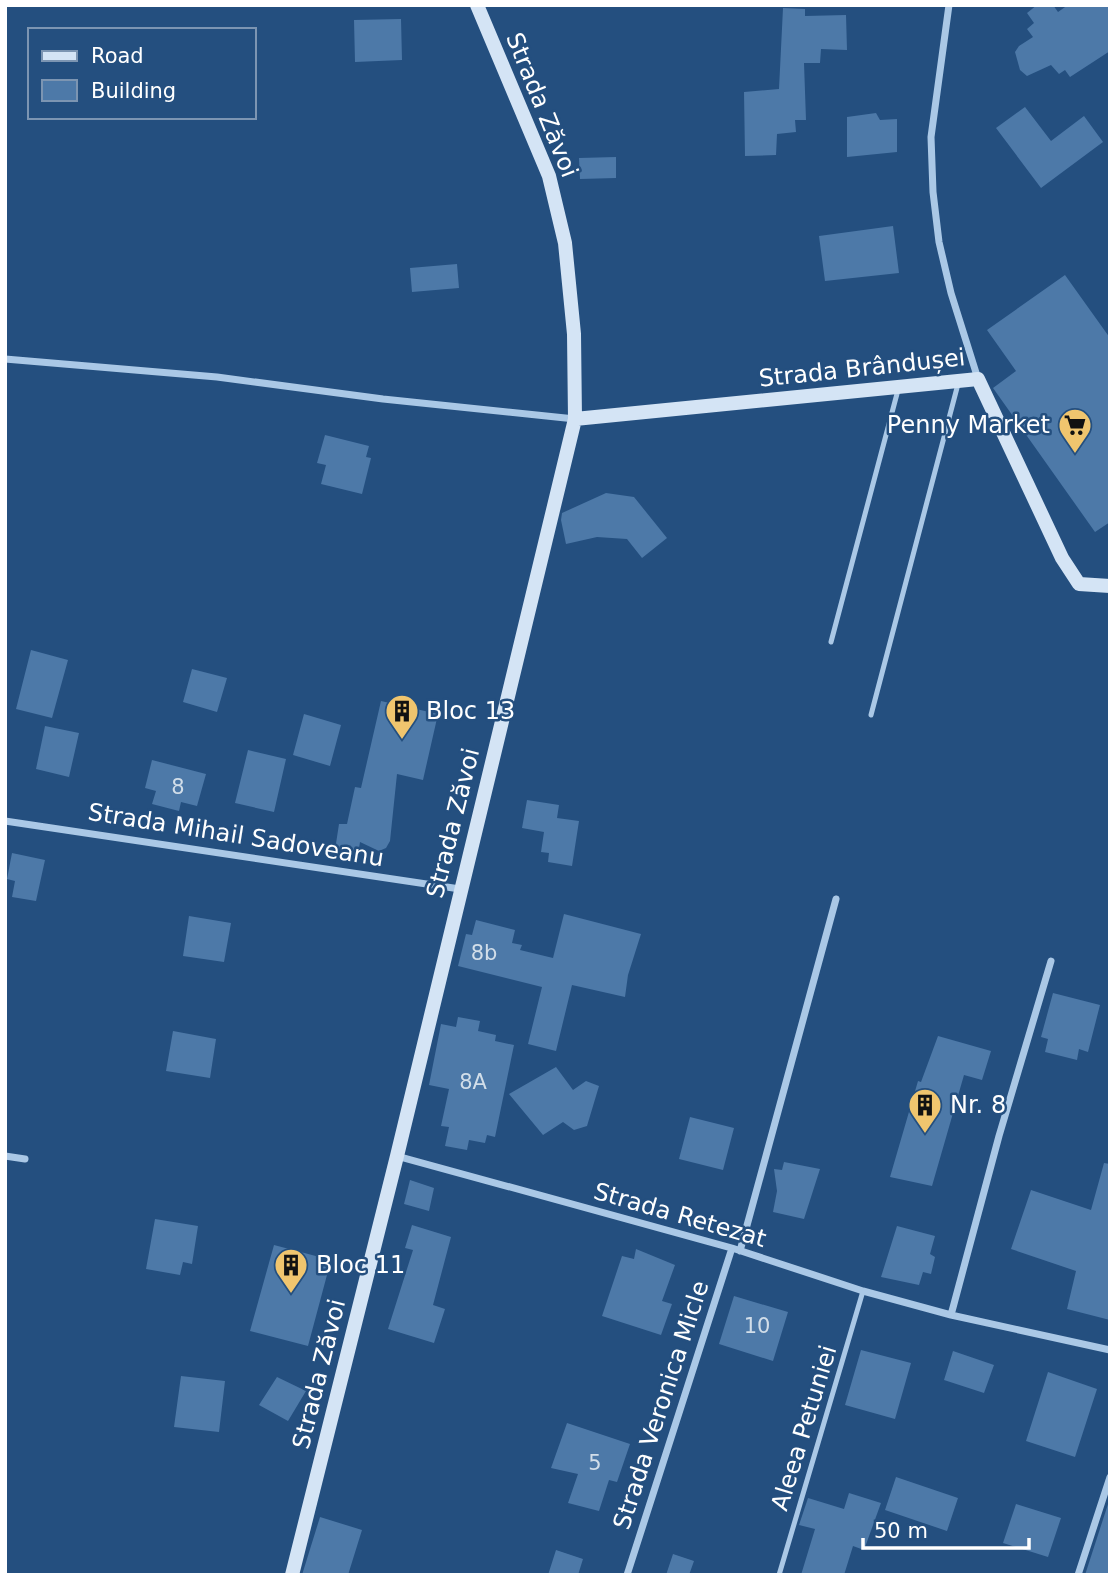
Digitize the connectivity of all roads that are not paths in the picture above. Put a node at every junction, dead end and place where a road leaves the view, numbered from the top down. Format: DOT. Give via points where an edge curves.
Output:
graph roads {
  1 [pos="477,5"];
  2 [pos="949,5"];
  3 [pos="5,359"];
  4 [pos="978,379"];
  5 [pos="958,381"];
  6 [pos="899,387"];
  7 [pos="575,419"];
  8 [pos="1110,586"];
  9 [pos="831,642"];
  10 [pos="871,715"];
  11 [pos="5,821"];
  12 [pos="460,889"];
  13 [pos="836,899"];
  14 [pos="1051,961"];
  15 [pos="5,1156"];
  16 [pos="397,1156"];
  17 [pos="25,1159"];
  18 [pos="736,1249"];
  19 [pos="863,1291"];
  20 [pos="951,1315"];
  21 [pos="1110,1350"];
  22 [pos="1110,1477"];
  23 [pos="292,1575"];
  24 [pos="627,1575"];
  25 [pos="779,1575"];
  26 [pos="1078,1575"];
  1 -- 7 [label="street, Strada Zăvoi" via="550,176 565,243 574,334"];
  2 -- 4 [label="street" via="931,137 933,192 951,293"];
  3 -- 7 [label="street" via="217,377"];
  4 -- 5 [label="street, Strada Brândușei"];
  4 -- 8 [label="street, Strada Brândușei" via="1062,558 1080,584"];
  5 -- 6 [label="street, Strada Brândușei"];
  5 -- 10 [label="lane"];
  6 -- 7 [label="street, Strada Brândușei"];
  6 -- 9 [label="lane"];
  7 -- 12 [label="street, Strada Zăvoi"];
  11 -- 12 [label="street, Strada Mihail Sadoveanu"];
  12 -- 16 [label="street, Strada Zăvoi"];
  13 -- 18 [label="street, Strada Veronica Micle"];
  14 -- 20 [label="street"];
  15 -- 17 [label="street"];
  16 -- 18 [label="street, Strada Retezat"];
  16 -- 23 [label="street, Strada Zăvoi"];
  18 -- 19 [label="street, Strada Retezat"];
  18 -- 24 [label="street, Strada Veronica Micle"];
  19 -- 20 [label="street, Strada Retezat"];
  19 -- 25 [label="lane, Aleea Petuniei"];
  20 -- 21 [label="street, Strada Retezat"];
  22 -- 26 [label="street"];
}
